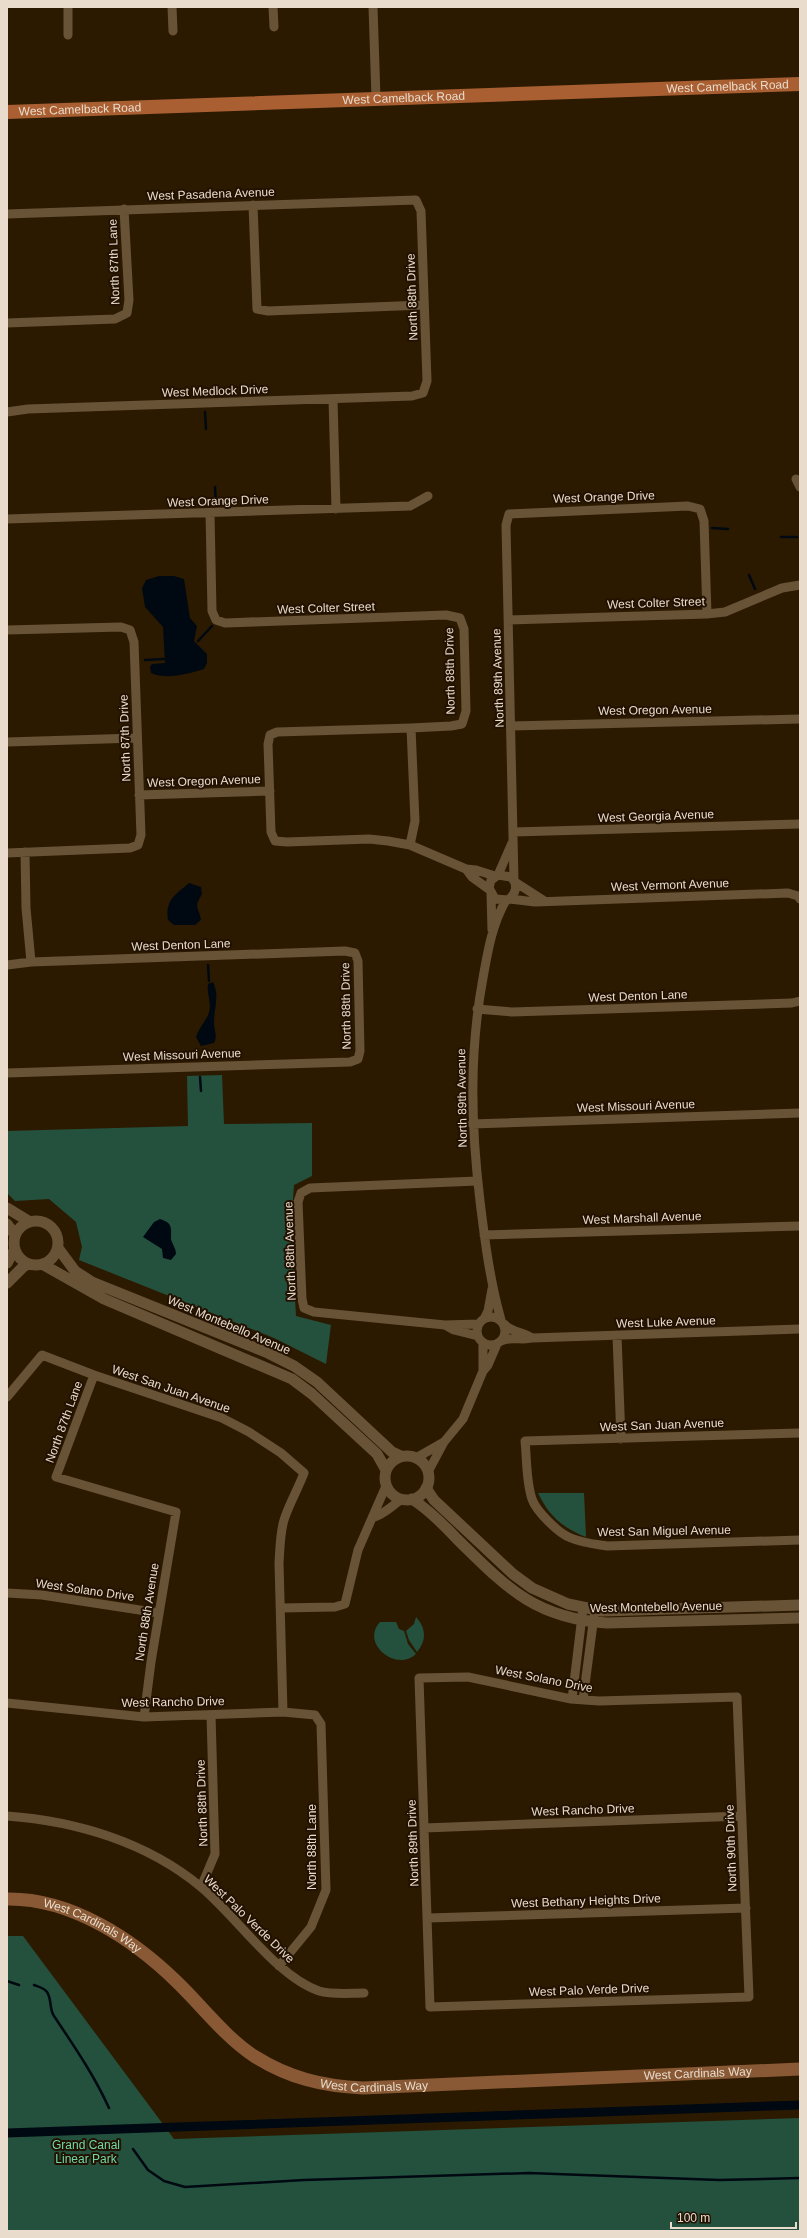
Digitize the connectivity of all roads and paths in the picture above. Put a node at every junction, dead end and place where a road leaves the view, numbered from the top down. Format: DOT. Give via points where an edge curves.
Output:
graph roads {
  1 [pos="68,7"];
  2 [pos="172,7"];
  3 [pos="273,7"];
  4 [pos="373,7"];
  5 [pos="274,27"];
  6 [pos="173,31"];
  7 [pos="68,35"];
  8 [pos="800,84"];
  9 [pos="376,98"];
  10 [pos="7,112"];
  11 [pos="416,200"];
  12 [pos="253,205"];
  13 [pos="124,209"];
  14 [pos="7,214"];
  15 [pos="424,305"];
  16 [pos="7,323"];
  17 [pos="423,393"];
  18 [pos="333,399"];
  19 [pos="7,412"];
  20 [pos="428,496"];
  21 [pos="336,509"];
  22 [pos="210,513"];
  23 [pos="508,514"];
  24 [pos="7,519"];
  25 [pos="800,585"];
  26 [pos="707,614"];
  27 [pos="460,618"];
  28 [pos="508,620"];
  29 [pos="7,630"];
  30 [pos="800,719"];
  31 [pos="511,726"];
  32 [pos="411,728"];
  33 [pos="137,738"];
  34 [pos="7,742"];
  35 [pos="270,791"];
  36 [pos="139,795"];
  37 [pos="800,824"];
  38 [pos="514,832"];
  39 [pos="512,842"];
  40 [pos="410,845"];
  41 [pos="25,852"];
  42 [pos="7,853"];
  43 [pos="466,869"];
  44 [pos="497,876"];
  45 [pos="514,881"];
  46 [pos="490,892"];
  47 [pos="799,898"];
  48 [pos="508,899"];
  49 [pos="543,900"];
  50 [pos="492,932"];
  51 [pos="355,953"];
  52 [pos="31,962"];
  53 [pos="7,965"];
  54 [pos="800,1000"];
  55 [pos="477,1009"];
  56 [pos="358,1059"];
  57 [pos="7,1073"];
  58 [pos="800,1113"];
  59 [pos="472,1124"];
  60 [pos="477,1181"];
  61 [pos="7,1208"];
  62 [pos="30,1222"];
  63 [pos="7,1224"];
  64 [pos="800,1226"];
  65 [pos="15,1235"];
  66 [pos="484,1235"];
  67 [pos="58,1248"];
  68 [pos="15,1249"];
  69 [pos="7,1263"];
  70 [pos="28,1264"];
  71 [pos="42,1264"];
  72 [pos="7,1283"];
  73 [pos="492,1289"];
  74 [pos="481,1321"];
  75 [pos="502,1322"];
  76 [pos="446,1325"];
  77 [pos="800,1329"];
  78 [pos="617,1336"];
  79 [pos="532,1338"];
  80 [pos="480,1340"];
  81 [pos="499,1343"];
  82 [pos="483,1371"];
  83 [pos="94,1375"];
  84 [pos="7,1397"];
  85 [pos="800,1433"];
  86 [pos="621,1438"];
  87 [pos="525,1441"];
  88 [pos="444,1442"];
  89 [pos="401,1456"];
  90 [pos="416,1458"];
  91 [pos="386,1470"];
  92 [pos="428,1472"];
  93 [pos="386,1486"];
  94 [pos="426,1488"];
  95 [pos="407,1499"];
  96 [pos="176,1512"];
  97 [pos="374,1517"];
  98 [pos="800,1540"];
  99 [pos="7,1593"];
  100 [pos="800,1605"];
  101 [pos="280,1608"];
  102 [pos="589,1609"];
  103 [pos="159,1613"];
  104 [pos="800,1618"];
  105 [pos="582,1621"];
  106 [pos="593,1622"];
  107 [pos="419,1678"];
  108 [pos="738,1698"];
  109 [pos="572,1699"];
  110 [pos="583,1700"];
  111 [pos="7,1703"];
  112 [pos="283,1712"];
  113 [pos="210,1715"];
  114 [pos="315,1715"];
  115 [pos="144,1717"];
  116 [pos="7,1816"];
  117 [pos="742,1816"];
  118 [pos="424,1828"];
  119 [pos="201,1887"];
  120 [pos="7,1899"];
  121 [pos="746,1908"];
  122 [pos="428,1918"];
  123 [pos="279,1966"];
  124 [pos="364,1993"];
  125 [pos="749,1997"];
  126 [pos="430,2007"];
  127 [pos="800,2069"];
  1 -- 7 [label="street"];
  2 -- 6 [label="street"];
  3 -- 5 [label="street"];
  4 -- 9 [label="street"];
  8 -- 9 [label="main road, West Camelback Road"];
  9 -- 10 [label="main road, West Camelback Road"];
  11 -- 12 [label="street, West Pasadena Avenue"];
  11 -- 15 [label="street, North 88th Drive" via="420,211"];
  12 -- 13 [label="street, West Pasadena Avenue"];
  12 -- 15 [label="street" via="257,309 268,311"];
  13 -- 14 [label="street, West Pasadena Avenue"];
  13 -- 16 [label="street, North 87th Lane" via="129,300 127,313 115,319"];
  15 -- 17 [label="street, North 88th Drive" via="427,381"];
  17 -- 18 [label="street, West Medlock Drive" via="412,396"];
  18 -- 19 [label="street, West Medlock Drive" via="36,408"];
  18 -- 21 [label="street"];
  20 -- 21 [label="street, West Orange Drive" via="410,506"];
  21 -- 22 [label="street, West Orange Drive"];
  22 -- 24 [label="street, West Orange Drive"];
  22 -- 27 [label="street, West Colter Street" via="212,611 216,620 225,623 446,615"];
  23 -- 26 [label="street, West Orange Drive" via="688,506 700,509 704,521"];
  23 -- 28 [label="street, North 89th Avenue"];
  25 -- 26 [label="street, West Colter Street" via="782,588 725,612"];
  26 -- 28 [label="street, West Colter Street"];
  27 -- 32 [label="street, North 88th Drive" via="464,628 466,711 462,724"];
  28 -- 31 [label="street, North 89th Avenue"];
  29 -- 33 [label="street, North 87th Drive" via="121,627 130,630 134,642"];
  30 -- 31 [label="street, West Oregon Avenue"];
  31 -- 38 [label="street, North 89th Avenue"];
  32 -- 35 [label="street" via="277,732 270,736 268,744"];
  32 -- 40 [label="street" via="415,821"];
  33 -- 34 [label="street"];
  33 -- 36 [label="street, North 87th Drive"];
  35 -- 36 [label="street, West Oregon Avenue"];
  35 -- 40 [label="street" via="271,832 275,841 369,839"];
  36 -- 41 [label="street, North 87th Drive" via="141,835 138,845 130,848"];
  37 -- 38 [label="street, West Georgia Avenue"];
  38 -- 39 [label="street, North 89th Avenue"];
  39 -- 44 [label="street, North 89th Avenue"];
  39 -- 45 [label="street, North 89th Avenue"];
  40 -- 43 [label="street"];
  41 -- 42 [label="street"];
  41 -- 52 [label="street" via="26,908"];
  43 -- 44 [label="street"];
  43 -- 46 [label="street"];
  44 -- 45 [label="street" via="506,875"];
  44 -- 46 [label="street" via="490,884"];
  45 -- 48 [label="street" via="515,893"];
  45 -- 49 [label="street"];
  46 -- 48 [label="street" via="499,900"];
  46 -- 50 [label="street, North 89th Avenue"];
  47 -- 49 [label="street, West Vermont Avenue" via="788,894"];
  48 -- 49 [label="street, West Vermont Avenue" via="535,902"];
  48 -- 50 [label="street, North 89th Avenue"];
  50 -- 55 [label="street, North 89th Avenue"];
  51 -- 52 [label="street, West Denton Lane" via="345,951"];
  51 -- 56 [label="street, North 88th Drive" via="358,961"];
  52 -- 53 [label="street, West Denton Lane"];
  54 -- 55 [label="street, West Denton Lane" via="792,1003 512,1012"];
  55 -- 59 [label="street, North 89th Avenue"];
  56 -- 57 [label="street, West Missouri Avenue" via="350,1062"];
  58 -- 59 [label="street, West Missouri Avenue"];
  59 -- 60 [label="street, North 89th Avenue"];
  60 -- 66 [label="street, North 89th Avenue"];
  60 -- 76 [label="street, North 88th Avenue" via="310,1188 301,1193 298,1202 304,1308 314,1312"];
  61 -- 62 [label="street"];
  62 -- 65 [label="street"];
  62 -- 67 [label="street" via="43,1222 53,1228 58,1238"];
  63 -- 65 [label="street"];
  64 -- 66 [label="street, West Marshall Avenue"];
  65 -- 68 [label="street"];
  66 -- 73 [label="street, North 89th Avenue"];
  67 -- 71 [label="street" via="52,1258"];
  67 -- 89 [label="street, West Montebello Avenue" via="75,1271 92,1282 268,1353 294,1366 317,1382 385,1445"];
  68 -- 69 [label="street"];
  68 -- 70 [label="street"];
  70 -- 71 [label="street"];
  70 -- 72 [label="street"];
  71 -- 91 [label="street, West Montebello Avenue" via="104,1299 292,1379 377,1454"];
  73 -- 74 [label="street, North 89th Avenue" via="488,1311"];
  73 -- 75 [label="street, North 89th Avenue"];
  74 -- 75 [label="street" via="492,1317"];
  74 -- 76 [label="street"];
  74 -- 80 [label="street"];
  75 -- 79 [label="street, West Luke Avenue" via="509,1329"];
  75 -- 81 [label="street" via="505,1333"];
  76 -- 80 [label="street"];
  77 -- 78 [label="street, West Luke Avenue"];
  78 -- 79 [label="street, West Luke Avenue"];
  78 -- 86 [label="street"];
  79 -- 81 [label="street, West Luke Avenue" via="506,1339"];
  80 -- 81 [label="street" via="492,1345"];
  80 -- 82 [label="street"];
  81 -- 82 [label="street"];
  82 -- 88 [label="street" via="463,1418"];
  83 -- 84 [label="street, West San Juan Avenue" via="42,1354"];
  83 -- 96 [label="street, North 87th Lane" via="56,1477"];
  83 -- 101 [label="street, West San Juan Avenue" via="222,1418 281,1453 304,1473 284,1519 280,1539"];
  85 -- 86 [label="street, West San Juan Avenue"];
  86 -- 87 [label="street, West San Juan Avenue"];
  87 -- 98 [label="street, West San Miguel Avenue" via="532,1500 540,1512 569,1538 587,1544 607,1546"];
  88 -- 90 [label="street"];
  88 -- 92 [label="street"];
  89 -- 90 [label="street"];
  89 -- 91 [label="street" via="389,1464"];
  90 -- 92 [label="street" via="425,1465"];
  91 -- 93 [label="street"];
  92 -- 94 [label="street"];
  93 -- 95 [label="street" via="390,1492"];
  93 -- 97 [label="street"];
  94 -- 95 [label="street" via="420,1495"];
  94 -- 102 [label="street, West Montebello Avenue" via="438,1503 514,1574 546,1596"];
  95 -- 97 [label="street"];
  95 -- 105 [label="street, West Montebello Avenue" via="437,1518 503,1584 520,1597 540,1608"];
  96 -- 103 [label="street, North 88th Avenue"];
  97 -- 101 [label="street" via="358,1550 345,1604 335,1607"];
  99 -- 103 [label="street, West Solano Drive"];
  100 -- 102 [label="street, West Montebello Avenue"];
  101 -- 112 [label="street"];
  102 -- 105 [label="street"];
  102 -- 106 [label="street"];
  103 -- 115 [label="street, North 88th Avenue"];
  104 -- 106 [label="street, West Montebello Avenue"];
  105 -- 106 [label="street, West Montebello Avenue"];
  105 -- 109 [label="street"];
  106 -- 110 [label="street"];
  107 -- 109 [label="street, West Solano Drive" via="468,1678"];
  107 -- 118 [label="street, North 89th Drive"];
  108 -- 110 [label="street, West Solano Drive"];
  108 -- 117 [label="street, North 90th Drive"];
  109 -- 110 [label="street, West Solano Drive"];
  111 -- 115 [label="street, West Rancho Drive"];
  112 -- 113 [label="street, West Rancho Drive"];
  112 -- 114 [label="street, West Rancho Drive"];
  113 -- 115 [label="street, West Rancho Drive"];
  113 -- 119 [label="street, North 88th Drive" via="215,1854"];
  114 -- 123 [label="street, North 88th Lane" via="321,1724 326,1890 311,1927"];
  116 -- 119 [label="street, West Palo Verde Drive" via="74,1826 116,1838 167,1864"];
  117 -- 118 [label="street, West Rancho Drive"];
  117 -- 121 [label="street, North 90th Drive"];
  118 -- 122 [label="street, North 89th Drive"];
  119 -- 123 [label="street, West Palo Verde Drive"];
  120 -- 127 [label="main road, West Cardinals Way" via="36,1901 58,1907 113,1931 141,1950 253,2055 285,2073 323,2085 363,2088"];
  121 -- 122 [label="street, West Bethany Heights Drive"];
  121 -- 125 [label="street, North 90th Drive"];
  122 -- 126 [label="street, North 89th Drive"];
  123 -- 124 [label="street, West Palo Verde Drive" via="296,1981 320,1991"];
  125 -- 126 [label="street, West Palo Verde Drive"];
}
